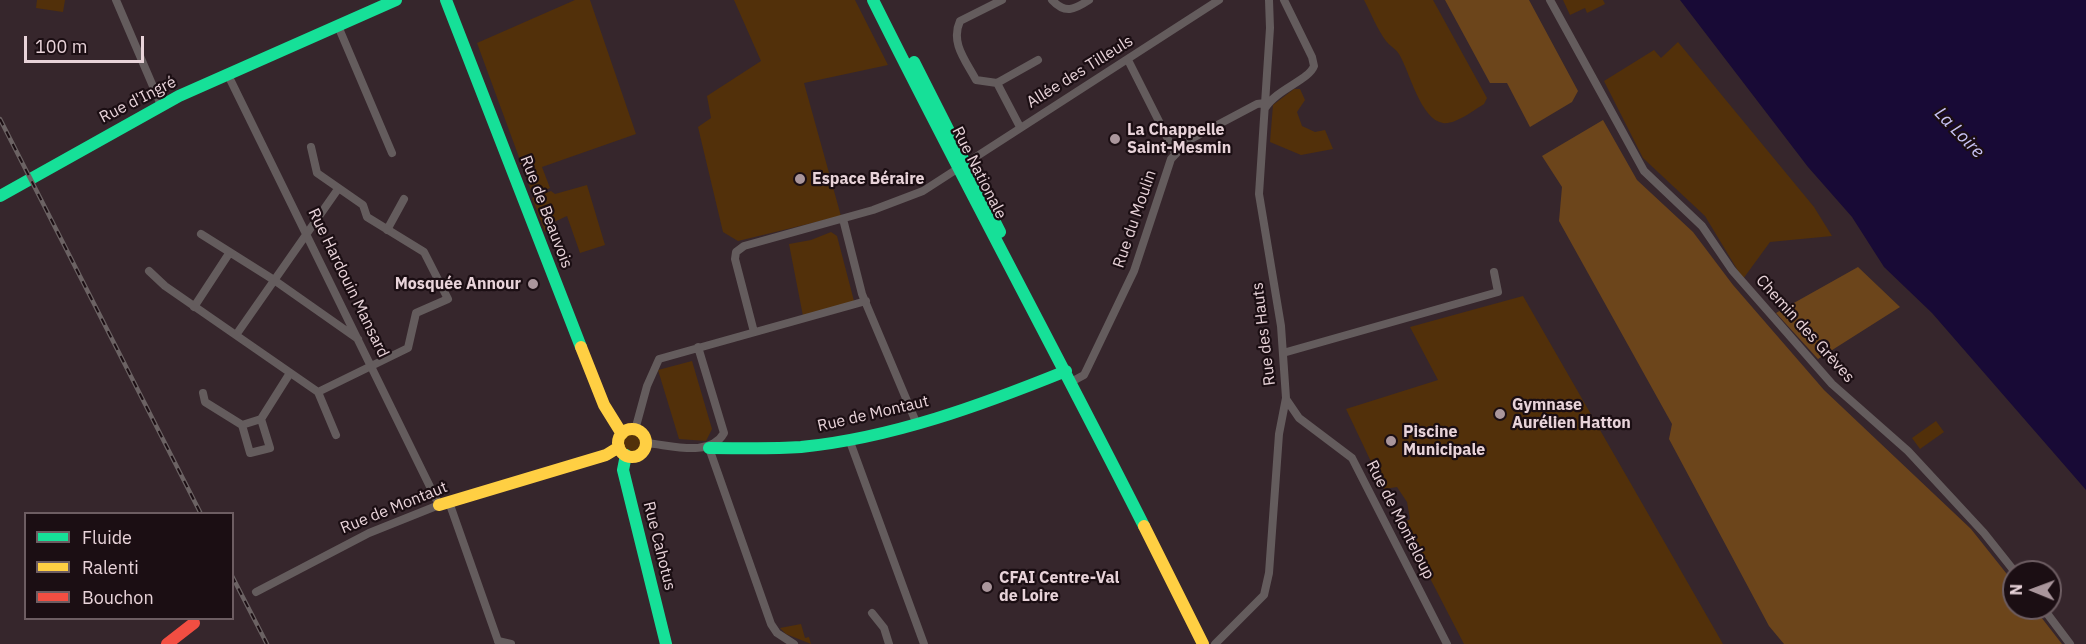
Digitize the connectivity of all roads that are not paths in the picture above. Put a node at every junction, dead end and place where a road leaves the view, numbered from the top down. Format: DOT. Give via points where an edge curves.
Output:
graph roads {
  1 [pos="116,0"];
  2 [pos="396,0"];
  3 [pos="446,0"];
  4 [pos="873,0"];
  5 [pos="881,0"];
  6 [pos="1002,0"];
  7 [pos="1052,0"];
  8 [pos="1089,0"];
  9 [pos="1220,0"];
  10 [pos="1269,0"];
  11 [pos="1284,0"];
  12 [pos="1550,0"];
  13 [pos="338,26"];
  14 [pos="1038,60"];
  15 [pos="1128,60"];
  16 [pos="228,75"];
  17 [pos="997,83"];
  18 [pos="1266,84"];
  19 [pos="1282,89"];
  20 [pos="161,105"];
  21 [pos="1265,106"];
  22 [pos="1020,127"];
  23 [pos="311,147"];
  24 [pos="392,153"];
  25 [pos="1175,153"];
  26 [pos="961,164"];
  27 [pos="338,189"];
  28 [pos="0,196"];
  29 [pos="404,199"];
  30 [pos="843,219"];
  31 [pos="387,230"];
  32 [pos="307,232"];
  33 [pos="201,234"];
  34 [pos="231,252"];
  35 [pos="149,272"];
  36 [pos="1494,272"];
  37 [pos="274,280"];
  38 [pos="866,301"];
  39 [pos="194,307"];
  40 [pos="754,332"];
  41 [pos="236,335"];
  42 [pos="358,339"];
  43 [pos="698,347"];
  44 [pos="1283,353"];
  45 [pos="372,366"];
  46 [pos="290,373"];
  47 [pos="1068,377"];
  48 [pos="318,392"];
  49 [pos="203,393"];
  50 [pos="1286,399"];
  51 [pos="261,419"];
  52 [pos="916,422"];
  53 [pos="242,425"];
  54 [pos="635,430"];
  55 [pos="622,434"];
  56 [pos="336,435"];
  57 [pos="849,439"];
  58 [pos="646,443"];
  59 [pos="709,448"];
  60 [pos="622,451"];
  61 [pos="444,503"];
  62 [pos="2005,560"];
  63 [pos="255,592"];
  64 [pos="872,613"];
  65 [pos="2052,620"];
  66 [pos="194,623"];
  67 [pos="496,642"];
  68 [pos="791,643"];
  69 [pos="167,644"];
  70 [pos="511,644"];
  71 [pos="666,644"];
  72 [pos="889,644"];
  73 [pos="924,644"];
  74 [pos="1203,644"];
  75 [pos="1215,644"];
  76 [pos="1447,644"];
  77 [pos="2070,644"];
  1 -- 20 [label="street"];
  2 -- 13 [label="street, Rue d'Ingré"];
  3 -- 55 [label="street, Rue de Beauvois" via="604,405"];
  4 -- 26 [label="street, Rue Nationale"];
  5 -- 26 [label="street, Rue Nationale"];
  6 -- 17 [label="street" via="960,21 955,33 976,80"];
  7 -- 8 [label="street" via="1060,9 1067,10"];
  9 -- 15 [label="street, Allée des Tilleuls"];
  10 -- 18 [label="street, Rue des Hauts"];
  11 -- 19 [label="street" via="1314,66"];
  12 -- 62 [label="street, Chemin des Grèves" via="1644,171 1702,226 1732,270 1832,384 1908,451"];
  13 -- 16 [label="street, Rue d'Ingré"];
  13 -- 24 [label="street"];
  14 -- 17 [label="street"];
  15 -- 22 [label="street, Allée des Tilleuls"];
  15 -- 25 [label="street"];
  16 -- 20 [label="street, Rue d'Ingré"];
  16 -- 32 [label="street, Rue Hardouin Mansard"];
  17 -- 22 [label="street"];
  18 -- 19 [label="street"];
  18 -- 21 [label="street, Rue des Hauts"];
  19 -- 21 [label="street"];
  20 -- 28 [label="street, Rue d'Ingré"];
  21 -- 25 [label="street, Rue du Moulin" via="1257,104 1189,140"];
  21 -- 44 [label="street, Rue des Hauts" via="1259,194"];
  22 -- 26 [label="street, Allée des Tilleuls"];
  23 -- 27 [label="street" via="317,173"];
  25 -- 47 [label="street, Rue du Moulin" via="1123,296 1084,375"];
  26 -- 30 [label="street, Allée des Tilleuls" via="923,191"];
  26 -- 47 [label="street, Rue Nationale"];
  27 -- 31 [label="street" via="363,205 367,217"];
  27 -- 32 [label="street"];
  29 -- 31 [label="street"];
  30 -- 38 [label="street"];
  30 -- 40 [label="street, Allée des Tilleuls" via="744,246 736,252 736,266"];
  31 -- 45 [label="street" via="424,252 448,299 416,313 408,348"];
  32 -- 37 [label="street"];
  32 -- 42 [label="street, Rue Hardouin Mansard"];
  33 -- 34 [label="street"];
  34 -- 37 [label="street"];
  34 -- 39 [label="street"];
  35 -- 39 [label="street"];
  36 -- 44 [label="street" via="1498,292"];
  37 -- 41 [label="street"];
  37 -- 42 [label="street"];
  38 -- 40 [label="street"];
  38 -- 52 [label="street"];
  39 -- 41 [label="street"];
  40 -- 43 [label="street"];
  41 -- 46 [label="street"];
  42 -- 45 [label="street, Rue Hardouin Mansard"];
  43 -- 54 [label="street" via="664,357 656,364"];
  43 -- 59 [label="street" via="724,433"];
  44 -- 50 [label="street, Rue des Hauts"];
  45 -- 48 [label="street"];
  45 -- 61 [label="street, Rue Hardouin Mansard"];
  46 -- 48 [label="street"];
  46 -- 51 [label="street"];
  47 -- 52 [label="street, Rue de Montaut"];
  47 -- 74 [label="street, Rue Nationale"];
  48 -- 56 [label="street"];
  49 -- 53 [label="street" via="205,402"];
  50 -- 75 [label="street, Rue des Hauts" via="1279,434 1264,595"];
  50 -- 76 [label="street, Rue de Monteloup" via="1299,418 1352,458"];
  51 -- 53 [label="street"];
  51 -- 53 [label="street" via="270,448 250,453"];
  52 -- 57 [label="street, Rue de Montaut"];
  54 -- 55 [label="street"];
  54 -- 58 [label="street"];
  55 -- 60 [label="street"];
  57 -- 59 [label="street, Rue de Montaut" via="772,449"];
  57 -- 73 [label="street"];
  58 -- 59 [label="street, Rue de Montaut"];
  58 -- 60 [label="street" via="638,455"];
  59 -- 68 [label="street" via="771,624"];
  60 -- 61 [label="street, Rue de Montaut"];
  60 -- 71 [label="street, Rue Cahotus" via="623,470"];
  61 -- 63 [label="street, Rue de Montaut" via="369,533"];
  61 -- 67 [label="street, Rue Hardouin Mansard"];
  64 -- 72 [label="street" via="885,628"];
  65 -- 77 [label="street"];
  66 -- 69 [label="street"];
  67 -- 70 [label="street"];
}
